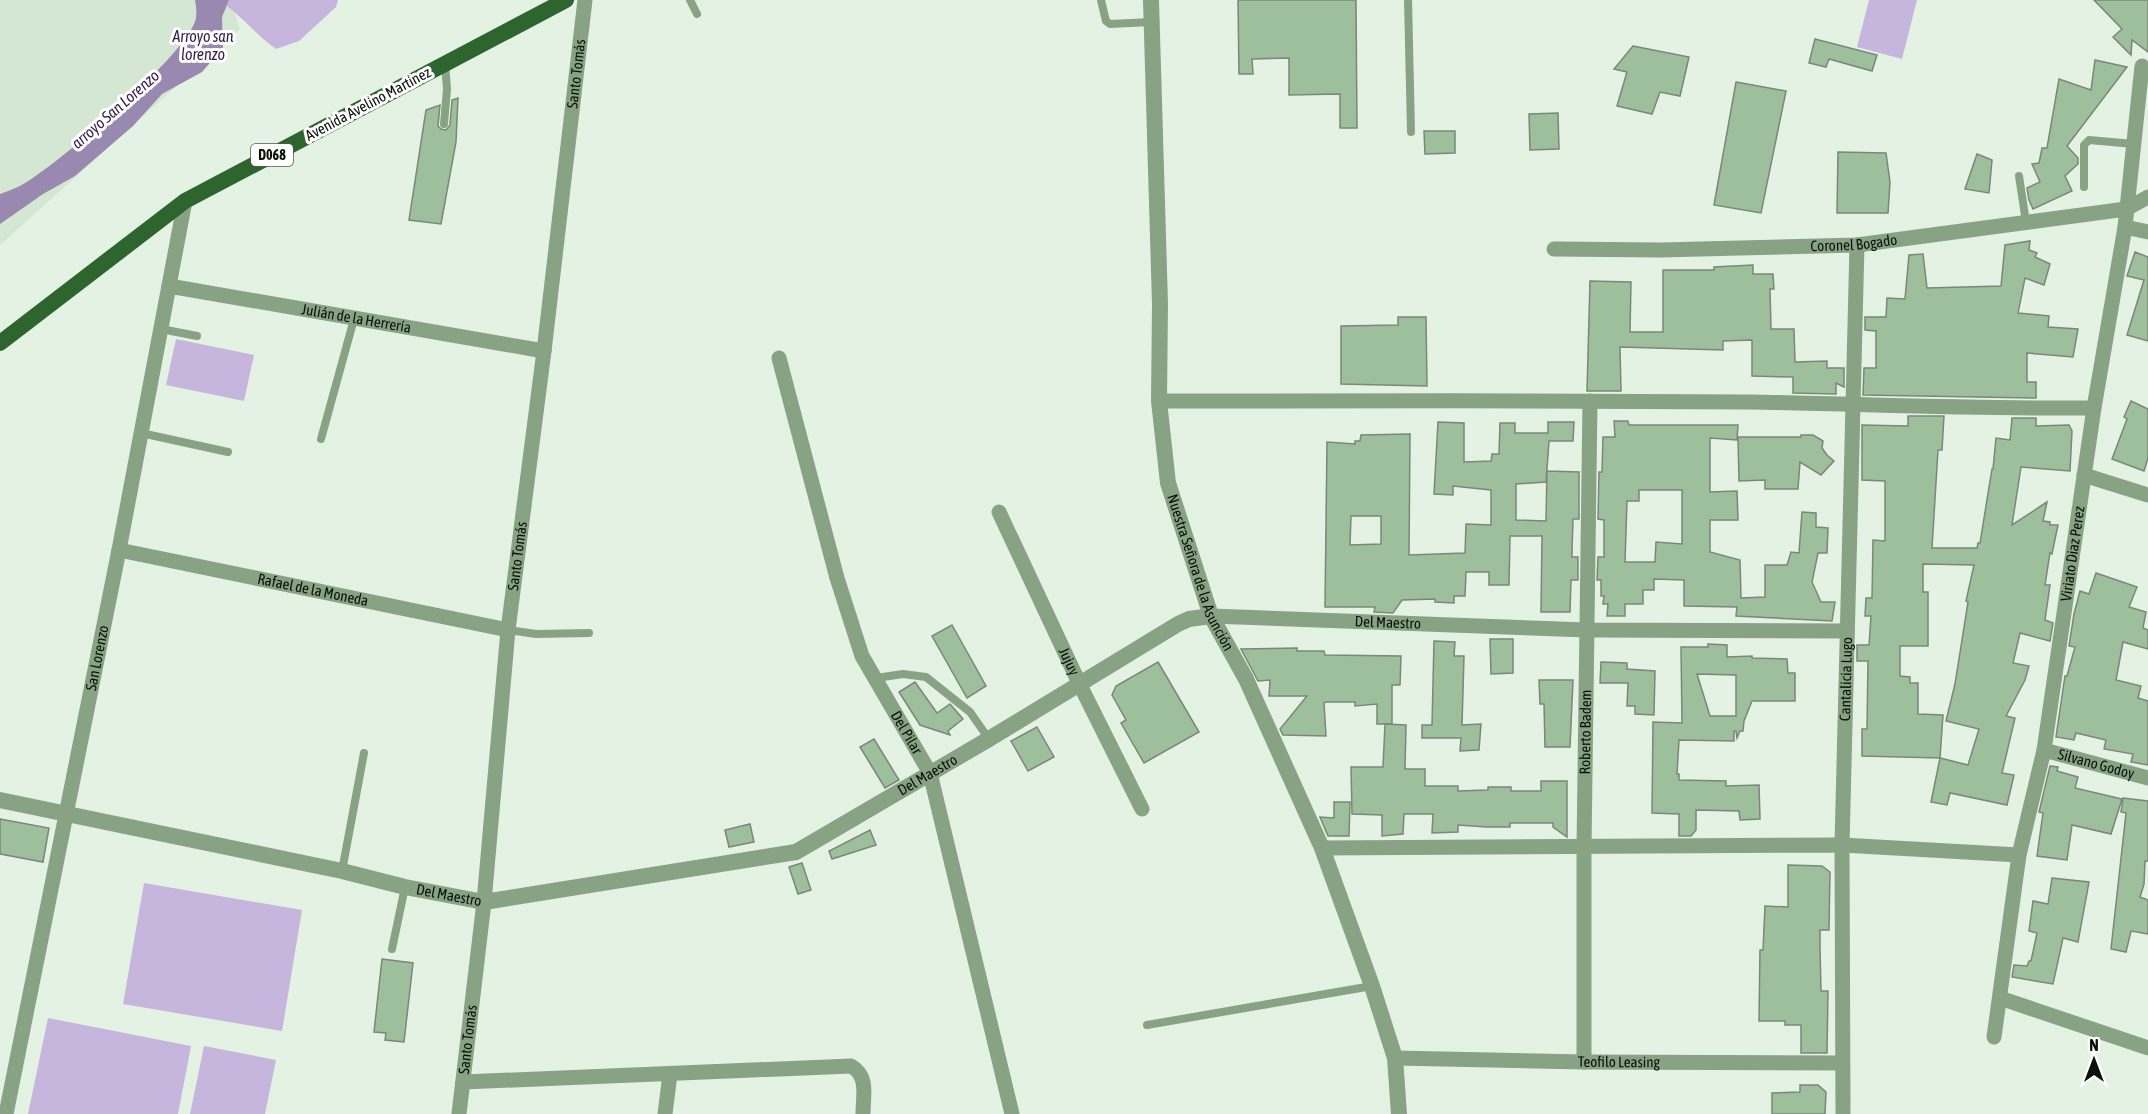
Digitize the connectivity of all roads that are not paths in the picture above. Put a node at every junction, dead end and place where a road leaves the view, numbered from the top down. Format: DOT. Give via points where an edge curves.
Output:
graph roads {
  1 [pos="566,0"];
  2 [pos="585,0"];
  3 [pos="690,0"];
  4 [pos="1101,0"];
  5 [pos="1151,0"];
  6 [pos="1408,0"];
  7 [pos="697,14"];
  8 [pos="1151,22"];
  9 [pos="445,64"];
  10 [pos="2142,66"];
  11 [pos="444,124"];
  12 [pos="1411,132"];
  13 [pos="2134,144"];
  14 [pos="2019,176"];
  15 [pos="2084,187"];
  16 [pos="2148,196"];
  17 [pos="184,201"];
  18 [pos="2126,209"];
  19 [pos="2026,222"];
  20 [pos="2125,227"];
  21 [pos="2148,232"];
  22 [pos="1857,245"];
  23 [pos="1554,249"];
  24 [pos="169,286"];
  25 [pos="354,319"];
  26 [pos="161,329"];
  27 [pos="197,336"];
  28 [pos="0,343"];
  29 [pos="544,351"];
  30 [pos="779,358"];
  31 [pos="1159,401"];
  32 [pos="1590,401"];
  33 [pos="1852,403"];
  34 [pos="2094,408"];
  35 [pos="141,433"];
  36 [pos="321,439"];
  37 [pos="228,452"];
  38 [pos="2084,475"];
  39 [pos="2148,495"];
  40 [pos="999,512"];
  41 [pos="119,550"];
  42 [pos="1211,616"];
  43 [pos="508,630"];
  44 [pos="1587,630"];
  45 [pos="1847,631"];
  46 [pos="589,633"];
  47 [pos="876,678"];
  48 [pos="1080,685"];
  49 [pos="990,739"];
  50 [pos="2044,750"];
  51 [pos="364,753"];
  52 [pos="930,773"];
  53 [pos="2148,778"];
  54 [pos="0,800"];
  55 [pos="1142,809"];
  56 [pos="67,814"];
  57 [pos="1842,845"];
  58 [pos="1584,847"];
  59 [pos="1322,848"];
  60 [pos="2019,855"];
  61 [pos="342,871"];
  62 [pos="405,887"];
  63 [pos="484,902"];
  64 [pos="392,949"];
  65 [pos="1372,986"];
  66 [pos="2000,998"];
  67 [pos="1148,1025"];
  68 [pos="1994,1037"];
  69 [pos="2148,1048"];
  70 [pos="1395,1058"];
  71 [pos="1584,1062"];
  72 [pos="1842,1064"];
  73 [pos="670,1074"];
  74 [pos="463,1082"];
  75 [pos="6,1114"];
  76 [pos="459,1114"];
  77 [pos="666,1114"];
  78 [pos="863,1114"];
  79 [pos="1012,1114"];
  80 [pos="1399,1114"];
  81 [pos="1843,1114"];
  1 -- 9 [label="main road, Avenida Avelino Martinez / D068"];
  2 -- 29 [label="street, Santo Tomás"];
  3 -- 7 [label="lane"];
  4 -- 8 [label="lane" via="1110,24"];
  5 -- 8 [label="street, Nuestra Señora de la Asunción"];
  6 -- 12 [label="lane"];
  8 -- 31 [label="street, Nuestra Señora de la Asunción" via="1160,304"];
  9 -- 11 [label="lane"];
  9 -- 17 [label="main road, Avenida Avelino Martinez / D068"];
  10 -- 13 [label="street, Viriato Diaz Perez"];
  13 -- 15 [label="lane" via="2086,141"];
  13 -- 18 [label="street, Viriato Diaz Perez"];
  14 -- 19 [label="lane"];
  16 -- 18 [label="street, Coronel Bogado"];
  17 -- 24 [label="street, San Lorenzo"];
  17 -- 28 [label="main road, Avenida Avelino Martinez / D068"];
  18 -- 19 [label="street, Coronel Bogado"];
  18 -- 20 [label="street, Viriato Diaz Perez"];
  19 -- 22 [label="street, Coronel Bogado"];
  20 -- 21 [label="street"];
  20 -- 34 [label="street, Viriato Diaz Perez"];
  22 -- 23 [label="street, Coronel Bogado"];
  22 -- 33 [label="street, Cantalicia Lugo"];
  24 -- 25 [label="street, Julián de la Herrería"];
  24 -- 26 [label="street, San Lorenzo"];
  25 -- 29 [label="street, Julián de la Herrería"];
  25 -- 36 [label="lane"];
  26 -- 27 [label="lane"];
  26 -- 35 [label="street, San Lorenzo"];
  29 -- 43 [label="street, Santo Tomás"];
  30 -- 47 [label="street, Del Pilar" via="837,578 862,656"];
  31 -- 32 [label="street"];
  31 -- 42 [label="street, Nuestra Señora de la Asunción" via="1168,483"];
  32 -- 33 [label="street"];
  32 -- 44 [label="street, Roberto Badem"];
  33 -- 34 [label="street"];
  33 -- 45 [label="street, Cantalicia Lugo"];
  34 -- 38 [label="street, Viriato Diaz Perez"];
  35 -- 37 [label="lane"];
  35 -- 41 [label="street, San Lorenzo"];
  38 -- 39 [label="street"];
  38 -- 50 [label="street, Viriato Diaz Perez"];
  40 -- 48 [label="street, Jujuy"];
  41 -- 43 [label="street, Rafael de la Moneda"];
  41 -- 56 [label="street, San Lorenzo"];
  42 -- 44 [label="street, Del Maestro"];
  42 -- 48 [label="street, Del Maestro" via="1178,624"];
  42 -- 59 [label="street, Nuestra Señora de la Asunción" via="1246,679"];
  43 -- 46 [label="lane"];
  43 -- 63 [label="street, Santo Tomás"];
  44 -- 45 [label="street, Del Maestro"];
  44 -- 58 [label="street, Roberto Badem"];
  45 -- 57 [label="street, Cantalicia Lugo"];
  47 -- 49 [label="lane" via="903,674 926,677 970,712"];
  47 -- 52 [label="street, Del Pilar"];
  48 -- 49 [label="street, Del Maestro"];
  48 -- 55 [label="street, Jujuy"];
  49 -- 52 [label="street, Del Maestro"];
  50 -- 53 [label="street, Silvano Godoy"];
  50 -- 60 [label="street, Viriato Diaz Perez"];
  51 -- 61 [label="lane"];
  52 -- 63 [label="street, Del Maestro" via="796,852"];
  52 -- 79 [label="street, Del Pilar"];
  54 -- 56 [label="street, Del Maestro"];
  56 -- 61 [label="street, Del Maestro"];
  56 -- 75 [label="street, San Lorenzo"];
  57 -- 58 [label="street"];
  57 -- 60 [label="street"];
  57 -- 72 [label="street, Cantalicia Lugo"];
  58 -- 59 [label="street"];
  58 -- 71 [label="street, Roberto Badem"];
  59 -- 65 [label="street, Nuestra Señora de la Asunción"];
  60 -- 66 [label="street, Viriato Diaz Perez"];
  61 -- 62 [label="street, Del Maestro"];
  62 -- 63 [label="street, Del Maestro"];
  62 -- 64 [label="lane"];
  63 -- 74 [label="street, Santo Tomás"];
  65 -- 67 [label="lane"];
  65 -- 70 [label="street, Nuestra Señora de la Asunción"];
  66 -- 68 [label="street, Viriato Diaz Perez"];
  66 -- 69 [label="street"];
  70 -- 71 [label="street, Teofilo Leasing"];
  70 -- 80 [label="street, Nuestra Señora de la Asunción"];
  71 -- 72 [label="street, Teofilo Leasing"];
  72 -- 81 [label="street, Cantalicia Lugo"];
  73 -- 74 [label="street"];
  73 -- 77 [label="street"];
  73 -- 78 [label="street" via="851,1066 859,1071 864,1082"];
  74 -- 76 [label="street, Santo Tomás"];
}
